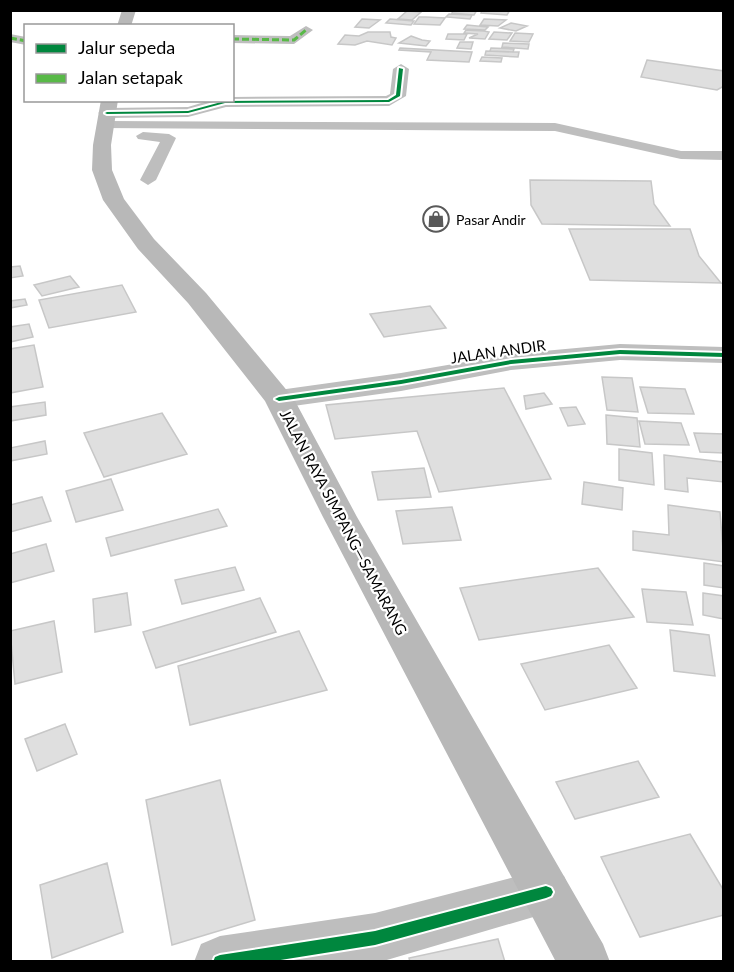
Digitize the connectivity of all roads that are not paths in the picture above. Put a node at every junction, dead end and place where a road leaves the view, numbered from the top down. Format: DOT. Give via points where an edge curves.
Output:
graph roads {
  1 [pos="306,30"];
  2 [pos="234,39"];
  3 [pos="401,69"];
  4 [pos="225,102"];
  5 [pos="234,102"];
  6 [pos="107,119"];
  7 [pos="723,156"];
  8 [pos="148,180"];
  9 [pos="723,355"];
  10 [pos="279,399"];
  11 [pos="546,892"];
  12 [pos="220,962"];
  13 [pos="584,962"];
  1 -- 2 [label="street" via="294,40"];
  3 -- 5 [label="street" via="398,96 389,101"];
  4 -- 6 [label="street" via="188,112"];
  6 -- 7 [label="lane" via="555,127 681,155"];
  6 -- 8 [label="lane" via="170,138"];
  6 -- 10 [label="main road, JALAN RAYA SIMPANG—SAMARANG" via="102,170 114,200 146,244 197,298"];
  9 -- 10 [label="street, JALAN ANDIR" via="620,352 522,361"];
  10 -- 11 [label="main road, JALAN RAYA SIMPANG—SAMARANG"];
  11 -- 12 [label="street" via="375,938"];
  11 -- 13 [label="main road, JALAN RAYA SIMPANG—SAMARANG"];
}
